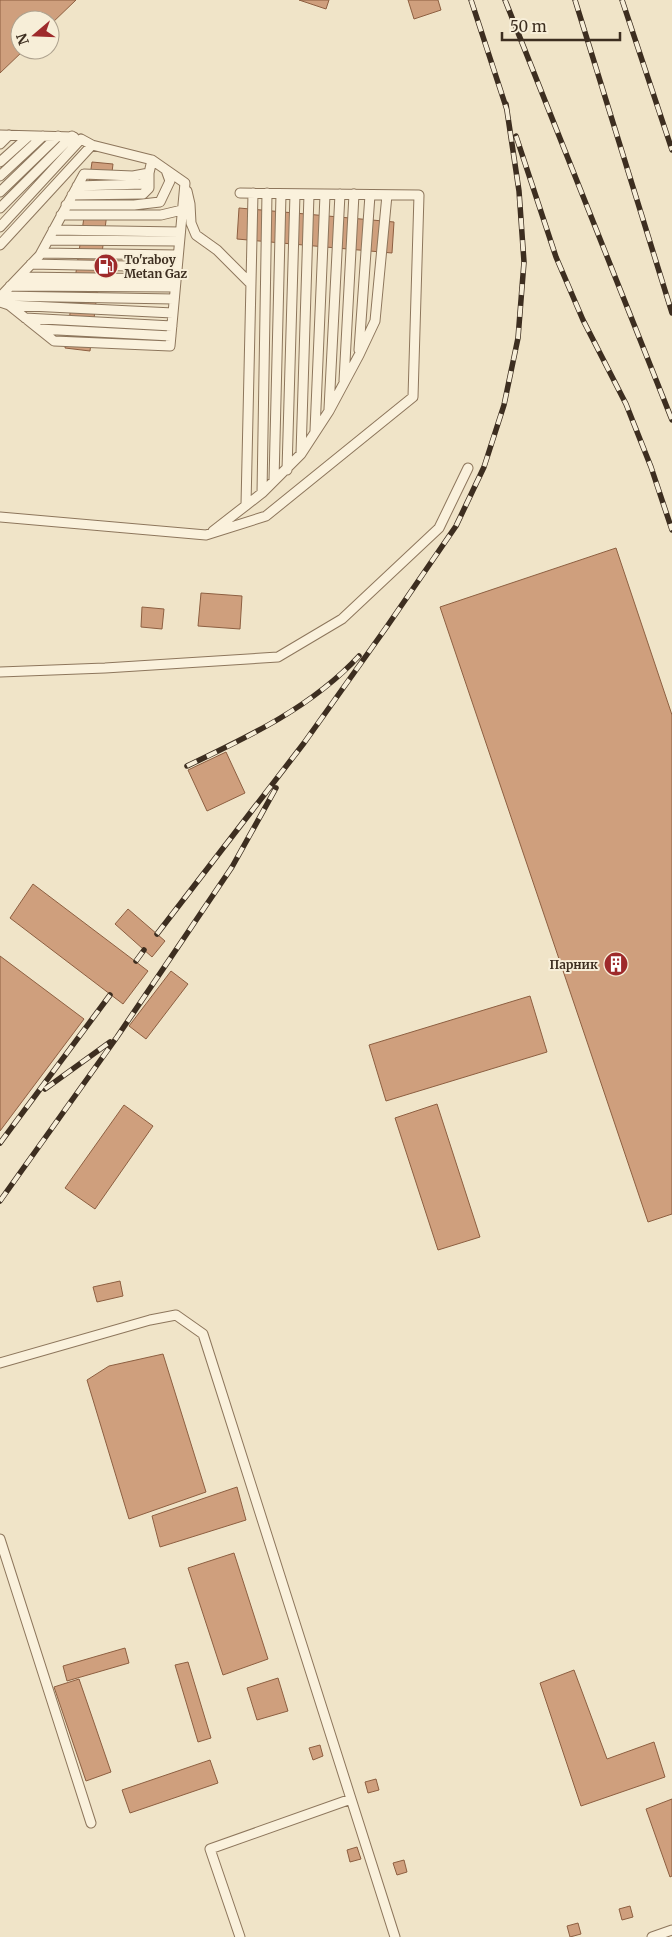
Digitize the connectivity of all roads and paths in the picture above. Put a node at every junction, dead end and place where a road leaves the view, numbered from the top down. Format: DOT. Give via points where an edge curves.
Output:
graph roads {
  1 [pos="5,135"];
  2 [pos="29,136"];
  3 [pos="43,136"];
  4 [pos="58,136"];
  5 [pos="77,138"];
  6 [pos="0,144"];
  7 [pos="92,145"];
  8 [pos="152,160"];
  9 [pos="0,162"];
  10 [pos="166,170"];
  11 [pos="149,173"];
  12 [pos="0,176"];
  13 [pos="185,183"];
  14 [pos="0,192"];
  15 [pos="240,193"];
  16 [pos="253,193"];
  17 [pos="267,193"];
  18 [pos="281,194"];
  19 [pos="295,194"];
  20 [pos="309,194"];
  21 [pos="340,194"];
  22 [pos="354,194"];
  23 [pos="72,195"];
  24 [pos="325,195"];
  25 [pos="370,195"];
  26 [pos="387,195"];
  27 [pos="66,205"];
  28 [pos="0,208"];
  29 [pos="182,210"];
  30 [pos="61,216"];
  31 [pos="0,227"];
  32 [pos="53,230"];
  33 [pos="180,236"];
  34 [pos="48,240"];
  35 [pos="0,246"];
  36 [pos="41,253"];
  37 [pos="178,255"];
  38 [pos="31,264"];
  39 [pos="177,268"];
  40 [pos="19,277"];
  41 [pos="176,283"];
  42 [pos="251,284"];
  43 [pos="10,286"];
  44 [pos="0,297"];
  45 [pos="174,299"];
  46 [pos="4,304"];
  47 [pos="173,312"];
  48 [pos="25,318"];
  49 [pos="171,331"];
  50 [pos="359,355"];
  51 [pos="344,384"];
  52 [pos="328,411"];
  53 [pos="315,432"];
  54 [pos="301,454"];
  55 [pos="468,468"];
  56 [pos="287,470"];
  57 [pos="274,481"];
  58 [pos="262,493"];
  59 [pos="246,505"];
  60 [pos="0,516"];
  61 [pos="206,535"];
  62 [pos="0,672"];
  63 [pos="0,1363"];
  64 [pos="0,1539"];
  65 [pos="351,1800"];
  66 [pos="91,1823"];
  67 [pos="672,1930"];
  68 [pos="240,1937"];
  69 [pos="394,1937"];
  70 [pos="652,1937"];
  1 -- 2 [label="lane"];
  1 -- 6 [label="lane"];
  2 -- 3 [label="lane"];
  2 -- 9 [label="lane"];
  3 -- 4 [label="lane"];
  3 -- 12 [label="lane"];
  4 -- 5 [label="lane"];
  4 -- 14 [label="lane"];
  5 -- 7 [label="lane"];
  5 -- 28 [label="lane"];
  5 -- 31 [label="lane"];
  7 -- 8 [label="lane"];
  7 -- 35 [label="lane"];
  8 -- 10 [label="lane"];
  8 -- 11 [label="lane"];
  10 -- 13 [label="lane"];
  10 -- 27 [label="lane" via="170,181 160,202"];
  11 -- 23 [label="lane" via="133,176 84,174"];
  11 -- 23 [label="lane" via="149,188 143,194"];
  13 -- 29 [label="lane"];
  13 -- 42 [label="lane" via="191,223 196,234 218,250"];
  15 -- 16 [label="lane"];
  16 -- 17 [label="lane"];
  16 -- 42 [label="lane"];
  17 -- 18 [label="lane"];
  17 -- 58 [label="lane"];
  18 -- 19 [label="lane"];
  18 -- 57 [label="lane"];
  19 -- 20 [label="lane"];
  19 -- 56 [label="lane"];
  20 -- 24 [label="lane"];
  20 -- 54 [label="lane"];
  21 -- 22 [label="lane"];
  21 -- 24 [label="lane"];
  21 -- 52 [label="lane"];
  22 -- 25 [label="lane"];
  22 -- 51 [label="lane"];
  23 -- 27 [label="lane"];
  24 -- 53 [label="lane"];
  25 -- 26 [label="lane"];
  25 -- 50 [label="lane"];
  26 -- 50 [label="lane" via="375,321"];
  26 -- 61 [label="lane" via="419,195 413,397 266,516"];
  27 -- 30 [label="lane"];
  29 -- 30 [label="lane" via="161,215"];
  29 -- 33 [label="lane"];
  30 -- 32 [label="lane"];
  32 -- 33 [label="lane"];
  32 -- 34 [label="lane"];
  33 -- 34 [label="lane"];
  33 -- 37 [label="lane"];
  34 -- 36 [label="lane"];
  36 -- 37 [label="lane"];
  36 -- 38 [label="lane"];
  37 -- 39 [label="lane"];
  38 -- 39 [label="lane"];
  38 -- 40 [label="lane"];
  39 -- 41 [label="lane"];
  40 -- 41 [label="lane"];
  40 -- 43 [label="lane"];
  41 -- 43 [label="lane"];
  41 -- 45 [label="lane"];
  42 -- 59 [label="lane"];
  43 -- 44 [label="lane"];
  44 -- 45 [label="lane"];
  45 -- 47 [label="lane"];
  46 -- 47 [label="lane"];
  46 -- 48 [label="lane"];
  47 -- 49 [label="lane"];
  48 -- 49 [label="lane"];
  48 -- 49 [label="lane" via="54,340 170,346"];
  50 -- 51 [label="lane"];
  51 -- 52 [label="lane"];
  52 -- 53 [label="lane"];
  53 -- 54 [label="lane"];
  54 -- 56 [label="lane"];
  55 -- 62 [label="lane" via="440,528 342,620 278,657"];
  56 -- 57 [label="lane"];
  57 -- 58 [label="lane"];
  58 -- 59 [label="lane"];
  59 -- 61 [label="lane"];
  60 -- 61 [label="lane"];
  63 -- 65 [label="lane" via="176,1314 203,1334"];
  64 -- 66 [label="lane"];
  65 -- 68 [label="lane" via="210,1849"];
  65 -- 69 [label="lane"];
  67 -- 70 [label="lane"];
}
